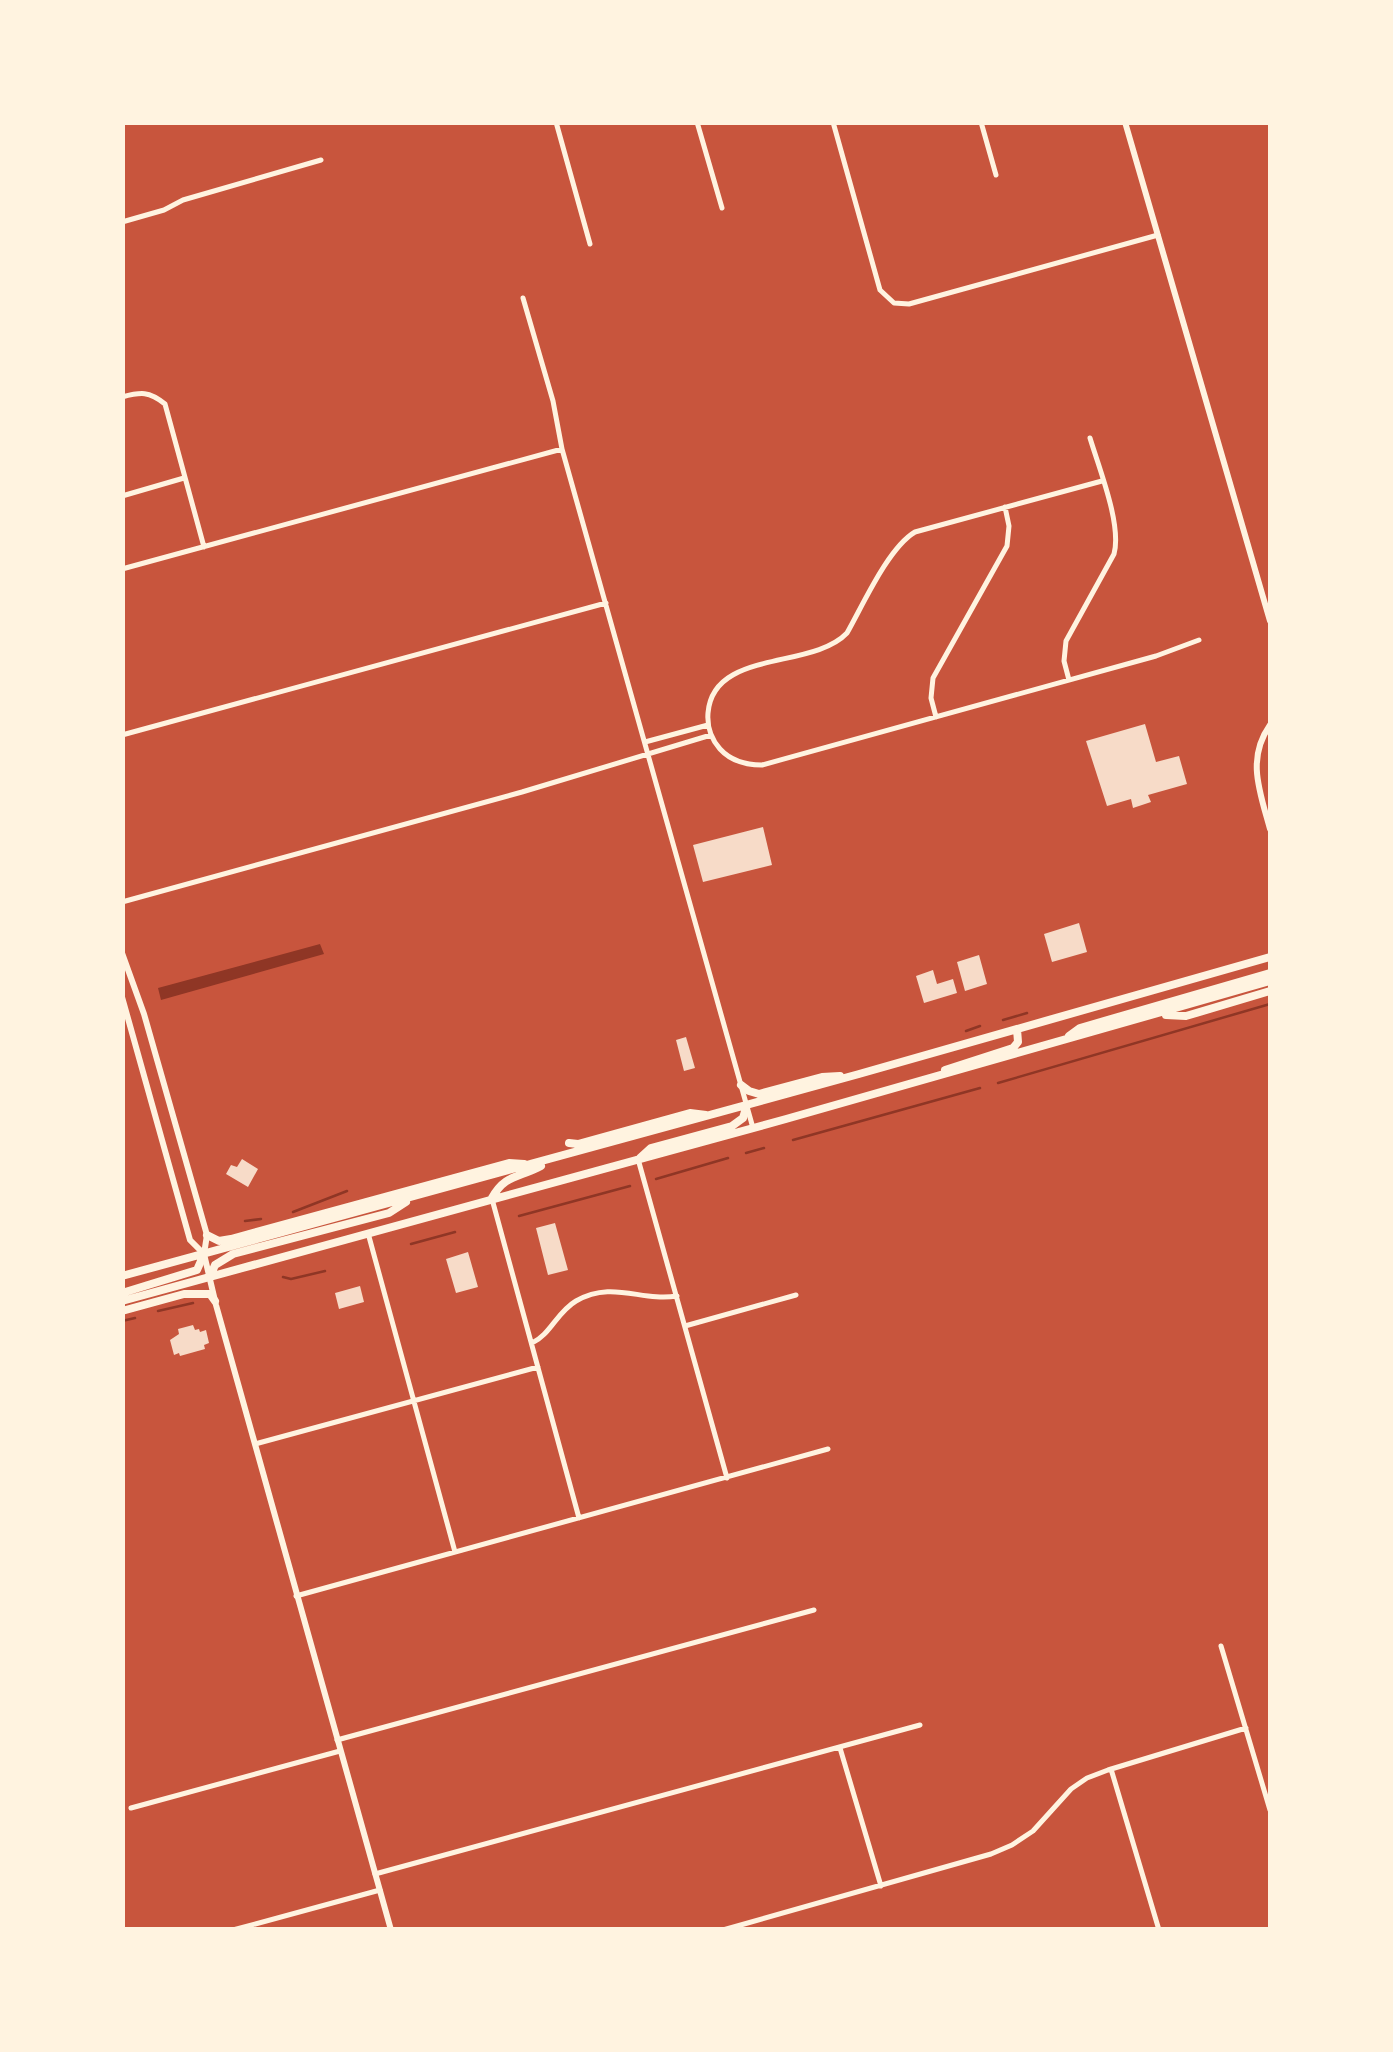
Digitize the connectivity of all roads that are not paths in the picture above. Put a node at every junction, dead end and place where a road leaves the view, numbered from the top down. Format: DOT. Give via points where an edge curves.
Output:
graph roads {
  1 [pos="556,122"];
  2 [pos="698,122"];
  3 [pos="834,122"];
  4 [pos="981,122"];
  5 [pos="1125,122"];
  6 [pos="321,160"];
  7 [pos="996,174"];
  8 [pos="722,208"];
  9 [pos="122,222"];
  10 [pos="1158,236"];
  11 [pos="590,244"];
  12 [pos="522,298"];
  13 [pos="122,398"];
  14 [pos="1090,438"];
  15 [pos="562,450"];
  16 [pos="184,478"];
  17 [pos="1102,481"];
  18 [pos="122,496"];
  19 [pos="1005,507"];
  20 [pos="204,547"];
  21 [pos="122,570"];
  22 [pos="606,603"];
  23 [pos="1270,621"];
  24 [pos="1199,640"];
  25 [pos="1069,680"];
  26 [pos="936,717"];
  27 [pos="708,725"];
  28 [pos="1270,725"];
  29 [pos="122,734"];
  30 [pos="711,736"];
  31 [pos="646,742"];
  32 [pos="648,756"];
  33 [pos="1270,830"];
  34 [pos="122,902"];
  35 [pos="122,953"];
  36 [pos="1270,957"];
  37 [pos="1270,973"];
  38 [pos="1270,981"];
  39 [pos="1270,991"];
  40 [pos="122,997"];
  41 [pos="1156,1014"];
  42 [pos="1017,1030"];
  43 [pos="1061,1042"];
  44 [pos="859,1074"];
  45 [pos="741,1086"];
  46 [pos="904,1086"];
  47 [pos="747,1105"];
  48 [pos="710,1115"];
  49 [pos="753,1128"];
  50 [pos="569,1143"];
  51 [pos="553,1159"];
  52 [pos="638,1160"];
  53 [pos="534,1164"];
  54 [pos="418,1195"];
  55 [pos="492,1199"];
  56 [pos="368,1233"];
  57 [pos="207,1235"];
  58 [pos="204,1254"];
  59 [pos="123,1277"];
  60 [pos="210,1277"];
  61 [pos="122,1293"];
  62 [pos="796,1295"];
  63 [pos="677,1296"];
  64 [pos="215,1300"];
  65 [pos="122,1301"];
  66 [pos="122,1311"];
  67 [pos="685,1326"];
  68 [pos="532,1344"];
  69 [pos="538,1367"];
  70 [pos="414,1401"];
  71 [pos="255,1444"];
  72 [pos="828,1449"];
  73 [pos="727,1478"];
  74 [pos="580,1518"];
  75 [pos="455,1552"];
  76 [pos="296,1596"];
  77 [pos="814,1610"];
  78 [pos="1220,1646"];
  79 [pos="920,1726"];
  80 [pos="1246,1728"];
  81 [pos="337,1740"];
  82 [pos="840,1748"];
  83 [pos="340,1751"];
  84 [pos="1111,1768"];
  85 [pos="132,1808"];
  86 [pos="1270,1810"];
  87 [pos="375,1874"];
  88 [pos="881,1886"];
  89 [pos="380,1890"];
  90 [pos="233,1930"];
  91 [pos="391,1930"];
  92 [pos="722,1930"];
  93 [pos="1159,1930"];
  1 -- 11 [label="street"];
  2 -- 8 [label="street"];
  3 -- 10 [label="street" via="880,290 894,304"];
  4 -- 7 [label="street"];
  5 -- 10 [label="street"];
  6 -- 9 [label="street"];
  10 -- 23 [label="street"];
  12 -- 15 [label="street"];
  13 -- 16 [label="street" via="142,392 165,404"];
  14 -- 17 [label="street"];
  15 -- 20 [label="street"];
  15 -- 22 [label="street"];
  16 -- 18 [label="street"];
  16 -- 20 [label="street"];
  17 -- 19 [label="street"];
  17 -- 25 [label="street" via="1117,545 1066,642"];
  19 -- 26 [label="street" via="1006,546 933,678"];
  19 -- 27 [label="street" via="905,538 840,640 728,676 711,698"];
  20 -- 21 [label="street"];
  22 -- 29 [label="street"];
  22 -- 31 [label="street"];
  24 -- 25 [label="street"];
  25 -- 26 [label="street"];
  26 -- 30 [label="street" via="762,765 732,759"];
  27 -- 30 [label="street"];
  27 -- 31 [label="street"];
  28 -- 33 [label="street" via="1255,767"];
  30 -- 32 [label="street"];
  31 -- 32 [label="street"];
  32 -- 34 [label="street"];
  32 -- 45 [label="street"];
  35 -- 57 [label="street"];
  36 -- 42 [label="main road"];
  37 -- 43 [label="main road" via="1080,1028"];
  38 -- 41 [label="main road"];
  39 -- 41 [label="main road" via="1186,1016"];
  40 -- 58 [label="street" via="190,1240"];
  41 -- 43 [label="main road"];
  42 -- 44 [label="main road"];
  42 -- 46 [label="main road" via="1013,1048"];
  43 -- 46 [label="main road"];
  44 -- 45 [label="main road" via="760,1094"];
  44 -- 47 [label="main road"];
  45 -- 47 [label="street"];
  46 -- 49 [label="main road"];
  47 -- 48 [label="main road"];
  47 -- 49 [label="street"];
  47 -- 52 [label="main road" via="732,1126 651,1148"];
  48 -- 50 [label="main road"];
  48 -- 51 [label="main road"];
  49 -- 52 [label="main road"];
  51 -- 53 [label="main road"];
  51 -- 55 [label="main road" via="506,1180"];
  52 -- 55 [label="main road"];
  52 -- 63 [label="street"];
  53 -- 54 [label="main road"];
  53 -- 57 [label="main road" via="509,1163 230,1239"];
  54 -- 58 [label="main road"];
  54 -- 60 [label="main road" via="388,1212 234,1254 215,1264"];
  55 -- 56 [label="main road"];
  55 -- 68 [label="street"];
  56 -- 60 [label="main road"];
  56 -- 70 [label="street"];
  57 -- 58 [label="street"];
  58 -- 59 [label="main road"];
  58 -- 60 [label="street"];
  58 -- 61 [label="main road" via="197,1270"];
  60 -- 64 [label="street"];
  60 -- 65 [label="main road"];
  62 -- 67 [label="street"];
  63 -- 67 [label="street"];
  63 -- 68 [label="street" via="611,1290 586,1296"];
  64 -- 66 [label="main road" via="189,1293"];
  64 -- 71 [label="street"];
  67 -- 73 [label="street"];
  68 -- 69 [label="street"];
  69 -- 70 [label="street"];
  69 -- 74 [label="street"];
  70 -- 71 [label="street"];
  70 -- 75 [label="street"];
  71 -- 76 [label="street"];
  72 -- 73 [label="street"];
  73 -- 74 [label="street"];
  74 -- 75 [label="street"];
  75 -- 76 [label="street"];
  76 -- 81 [label="street"];
  77 -- 81 [label="street"];
  78 -- 80 [label="street"];
  79 -- 82 [label="street"];
  80 -- 84 [label="street"];
  80 -- 86 [label="street"];
  81 -- 83 [label="street"];
  82 -- 87 [label="street"];
  82 -- 88 [label="street"];
  83 -- 85 [label="street"];
  83 -- 87 [label="street"];
  84 -- 88 [label="street" via="1072,1789 1012,1845"];
  84 -- 93 [label="street"];
  87 -- 89 [label="street"];
  88 -- 92 [label="street"];
  89 -- 90 [label="street"];
  89 -- 91 [label="street"];
}
